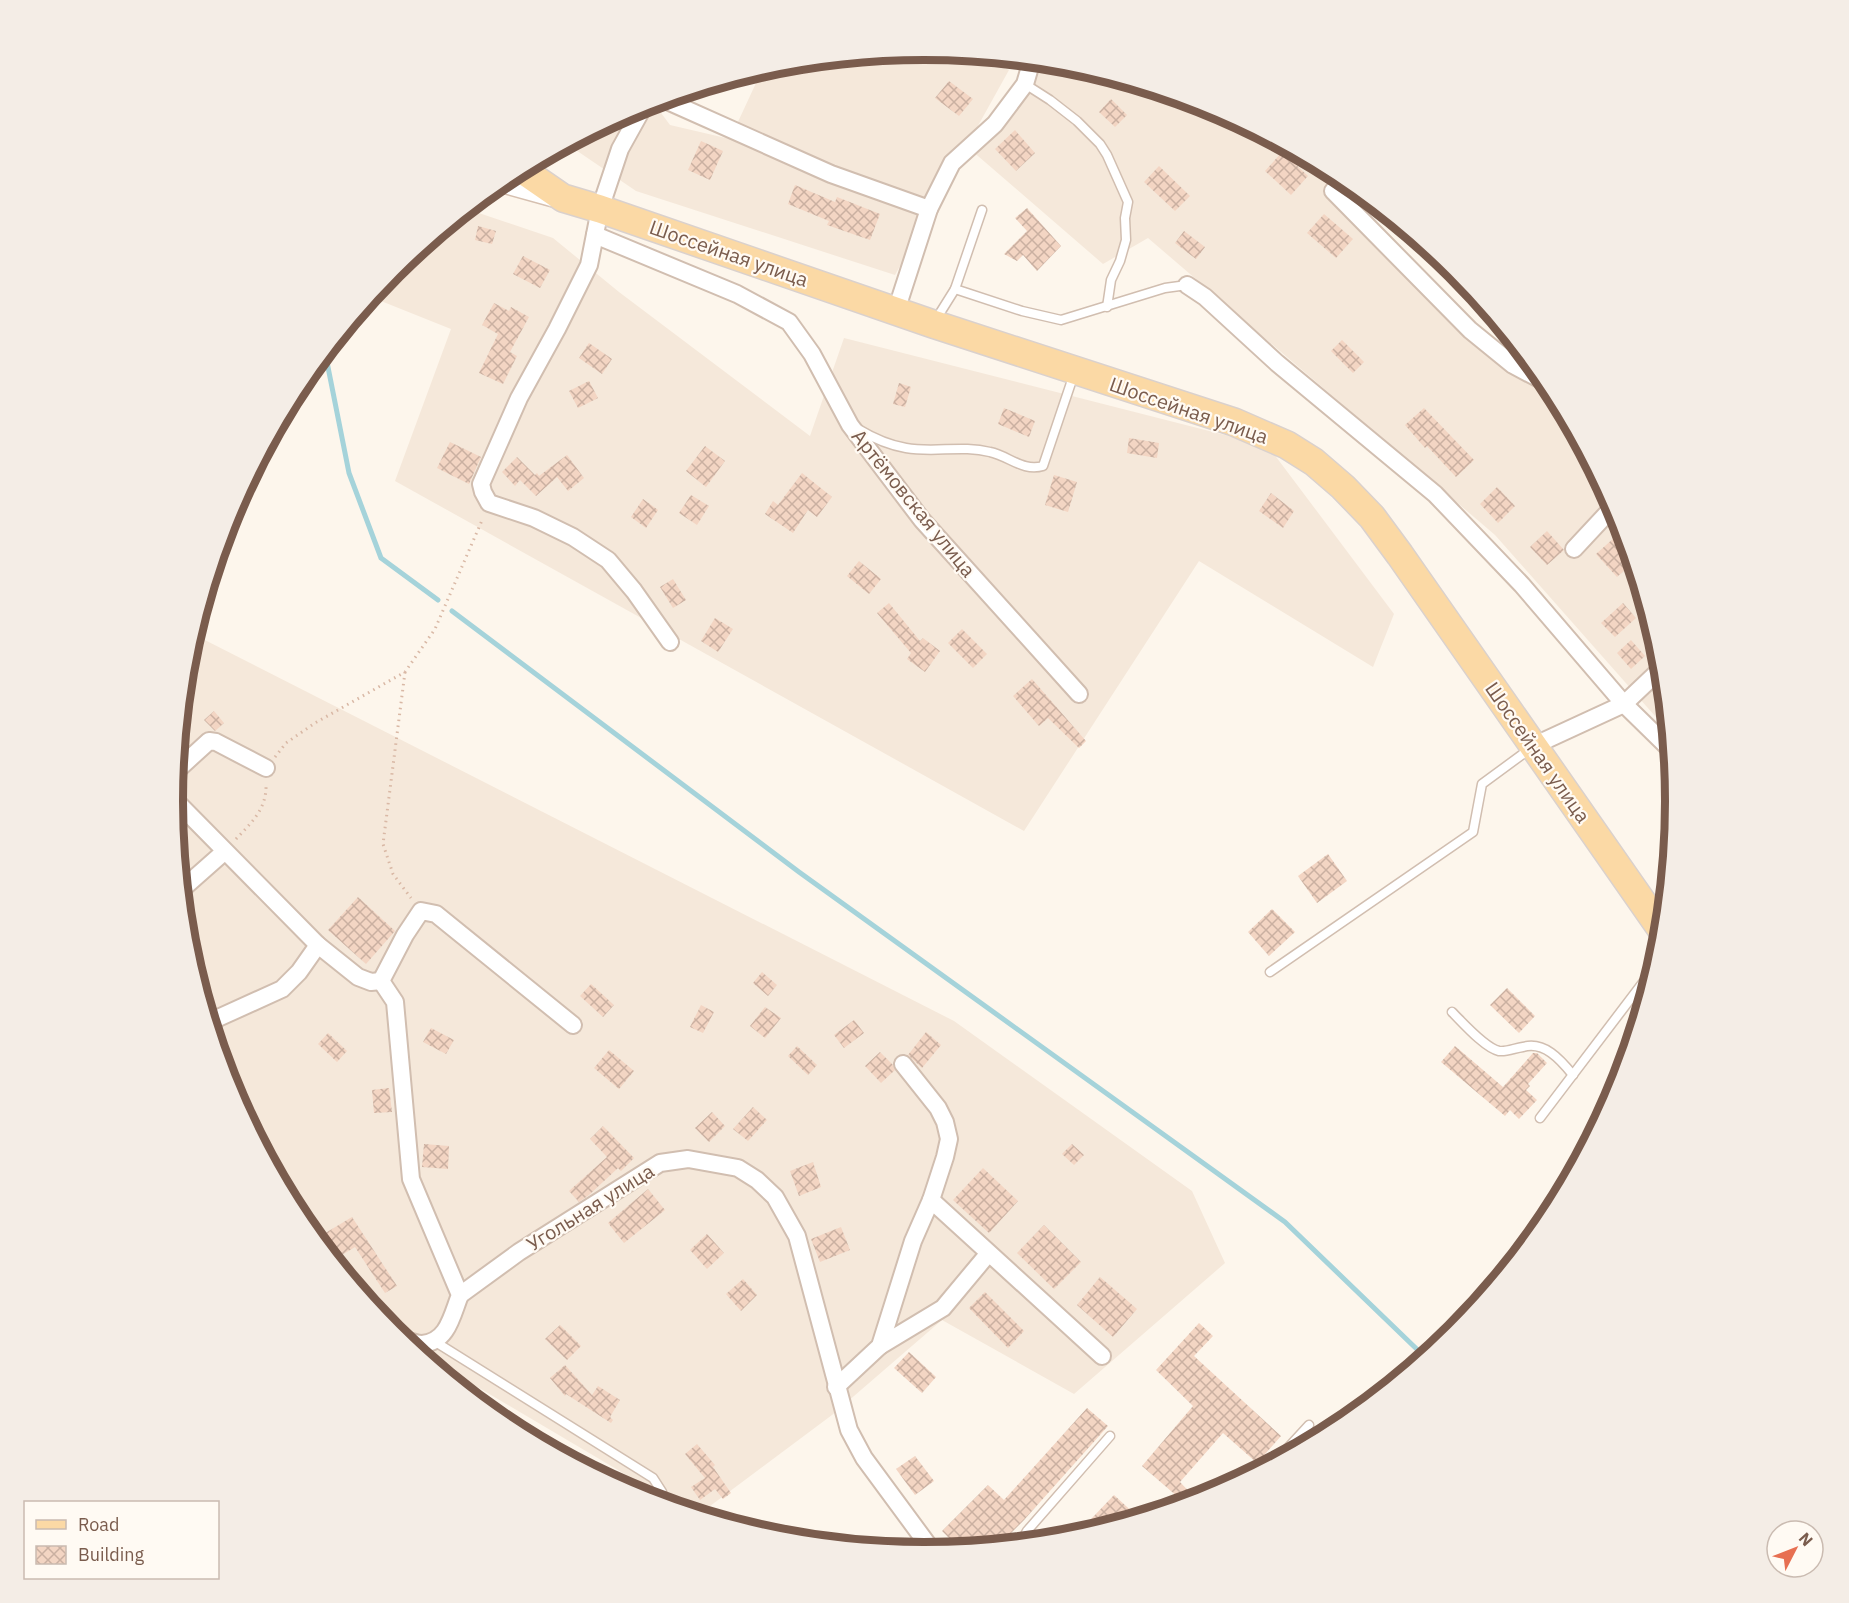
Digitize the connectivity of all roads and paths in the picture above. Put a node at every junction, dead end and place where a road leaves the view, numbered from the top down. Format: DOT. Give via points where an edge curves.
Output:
graph roads {
  1 [pos="1030,67"];
  2 [pos="1025,84"];
  3 [pos="674,104"];
  4 [pos="637,118"];
  5 [pos="529,175"];
  6 [pos="515,184"];
  7 [pos="1333,191"];
  8 [pos="563,198"];
  9 [pos="929,209"];
  10 [pos="982,210"];
  11 [pos="598,222"];
  12 [pos="1187,285"];
  13 [pos="955,289"];
  14 [pos="1107,307"];
  15 [pos="896,311"];
  16 [pos="933,324"];
  17 [pos="1075,371"];
  18 [pos="1530,374"];
  19 [pos="850,425"];
  20 [pos="489,502"];
  21 [pos="1608,513"];
  22 [pos="1574,549"];
  23 [pos="670,642"];
  24 [pos="405,672"];
  25 [pos="1655,675"];
  26 [pos="1079,694"];
  27 [pos="1624,704"];
  28 [pos="1663,742"];
  29 [pos="1533,746"];
  30 [pos="185,763"];
  31 [pos="266,768"];
  32 [pos="183,809"];
  33 [pos="224,852"];
  34 [pos="188,884"];
  35 [pos="421,911"];
  36 [pos="1656,922"];
  37 [pos="318,945"];
  38 [pos="1270,972"];
  39 [pos="381,981"];
  40 [pos="1644,982"];
  41 [pos="1452,1012"];
  42 [pos="216,1020"];
  43 [pos="573,1025"];
  44 [pos="903,1064"];
  45 [pos="1573,1075"];
  46 [pos="1540,1118"];
  47 [pos="931,1200"];
  48 [pos="988,1254"];
  49 [pos="460,1295"];
  50 [pos="434,1341"];
  51 [pos="419,1343"];
  52 [pos="880,1346"];
  53 [pos="1101,1356"];
  54 [pos="836,1387"];
  55 [pos="1309,1425"];
  56 [pos="1110,1436"];
  57 [pos="1288,1448"];
  58 [pos="661,1495"];
  59 [pos="1024,1536"];
  60 [pos="927,1543"];
  1 -- 2 [label="street"];
  2 -- 9 [label="street" via="994,124 952,163"];
  2 -- 14 [label="lane" via="1077,121 1100,144 1128,202 1125,240 1111,280"];
  3 -- 9 [label="street" via="831,174"];
  4 -- 11 [label="street" via="620,149"];
  5 -- 8 [label="main road"];
  6 -- 8 [label="main road, Шоссейная улица"];
  7 -- 18 [label="street" via="1470,330"];
  8 -- 11 [label="main road, Шоссейная улица"];
  9 -- 15 [label="street"];
  10 -- 13 [label="lane"];
  11 -- 15 [label="main road, Шоссейная улица"];
  11 -- 19 [label="street, Артёмовская улица" via="789,322 812,354"];
  11 -- 20 [label="street" via="589,265 519,398 481,484"];
  12 -- 14 [label="lane"];
  12 -- 27 [label="street" via="1436,494 1522,585"];
  13 -- 14 [label="lane" via="1061,320"];
  13 -- 16 [label="lane"];
  15 -- 16 [label="main road, Шоссейная улица"];
  16 -- 17 [label="main road, Шоссейная улица"];
  17 -- 19 [label="lane" via="1043,466 1035,468 978,449 908,448 880,441"];
  17 -- 29 [label="main road, Шоссейная улица" via="1234,422 1287,445 1314,462 1371,517"];
  19 -- 26 [label="street, Артёмовская улица" via="922,520"];
  20 -- 23 [label="street" via="563,532 608,560"];
  20 -- 24 [label="path" via="435,628"];
  21 -- 22 [label="street"];
  24 -- 31 [label="path" via="286,743"];
  24 -- 35 [label="path" via="383,844 393,874"];
  25 -- 27 [label="street"];
  27 -- 28 [label="street"];
  27 -- 29 [label="street"];
  29 -- 36 [label="main road, Шоссейная улица"];
  29 -- 38 [label="lane" via="1482,784 1473,832"];
  30 -- 31 [label="street" via="209,741"];
  31 -- 33 [label="path" via="266,792 259,815"];
  32 -- 33 [label="street"];
  33 -- 34 [label="street"];
  33 -- 37 [label="street"];
  35 -- 39 [label="street"];
  35 -- 43 [label="street" via="436,914"];
  37 -- 39 [label="street" via="358,977"];
  37 -- 42 [label="street" via="282,989"];
  39 -- 49 [label="street" via="395,1002 411,1179"];
  40 -- 45 [label="lane"];
  41 -- 45 [label="lane" via="1490,1047 1498,1051 1544,1047"];
  44 -- 47 [label="street" via="938,1108 949,1139"];
  45 -- 46 [label="lane"];
  47 -- 48 [label="street"];
  47 -- 52 [label="street" via="913,1241"];
  48 -- 52 [label="street" via="943,1308"];
  48 -- 53 [label="street"];
  49 -- 50 [label="street" via="445,1334"];
  49 -- 54 [label="street, Угольная улица" via="519,1252 660,1163 688,1159 738,1168 776,1197 797,1236"];
  50 -- 51 [label="street"];
  50 -- 58 [label="lane" via="652,1478"];
  52 -- 54 [label="street"];
  54 -- 60 [label="street, Угольная улица" via="849,1430 864,1458"];
  55 -- 57 [label="lane"];
  56 -- 59 [label="lane"];
}
